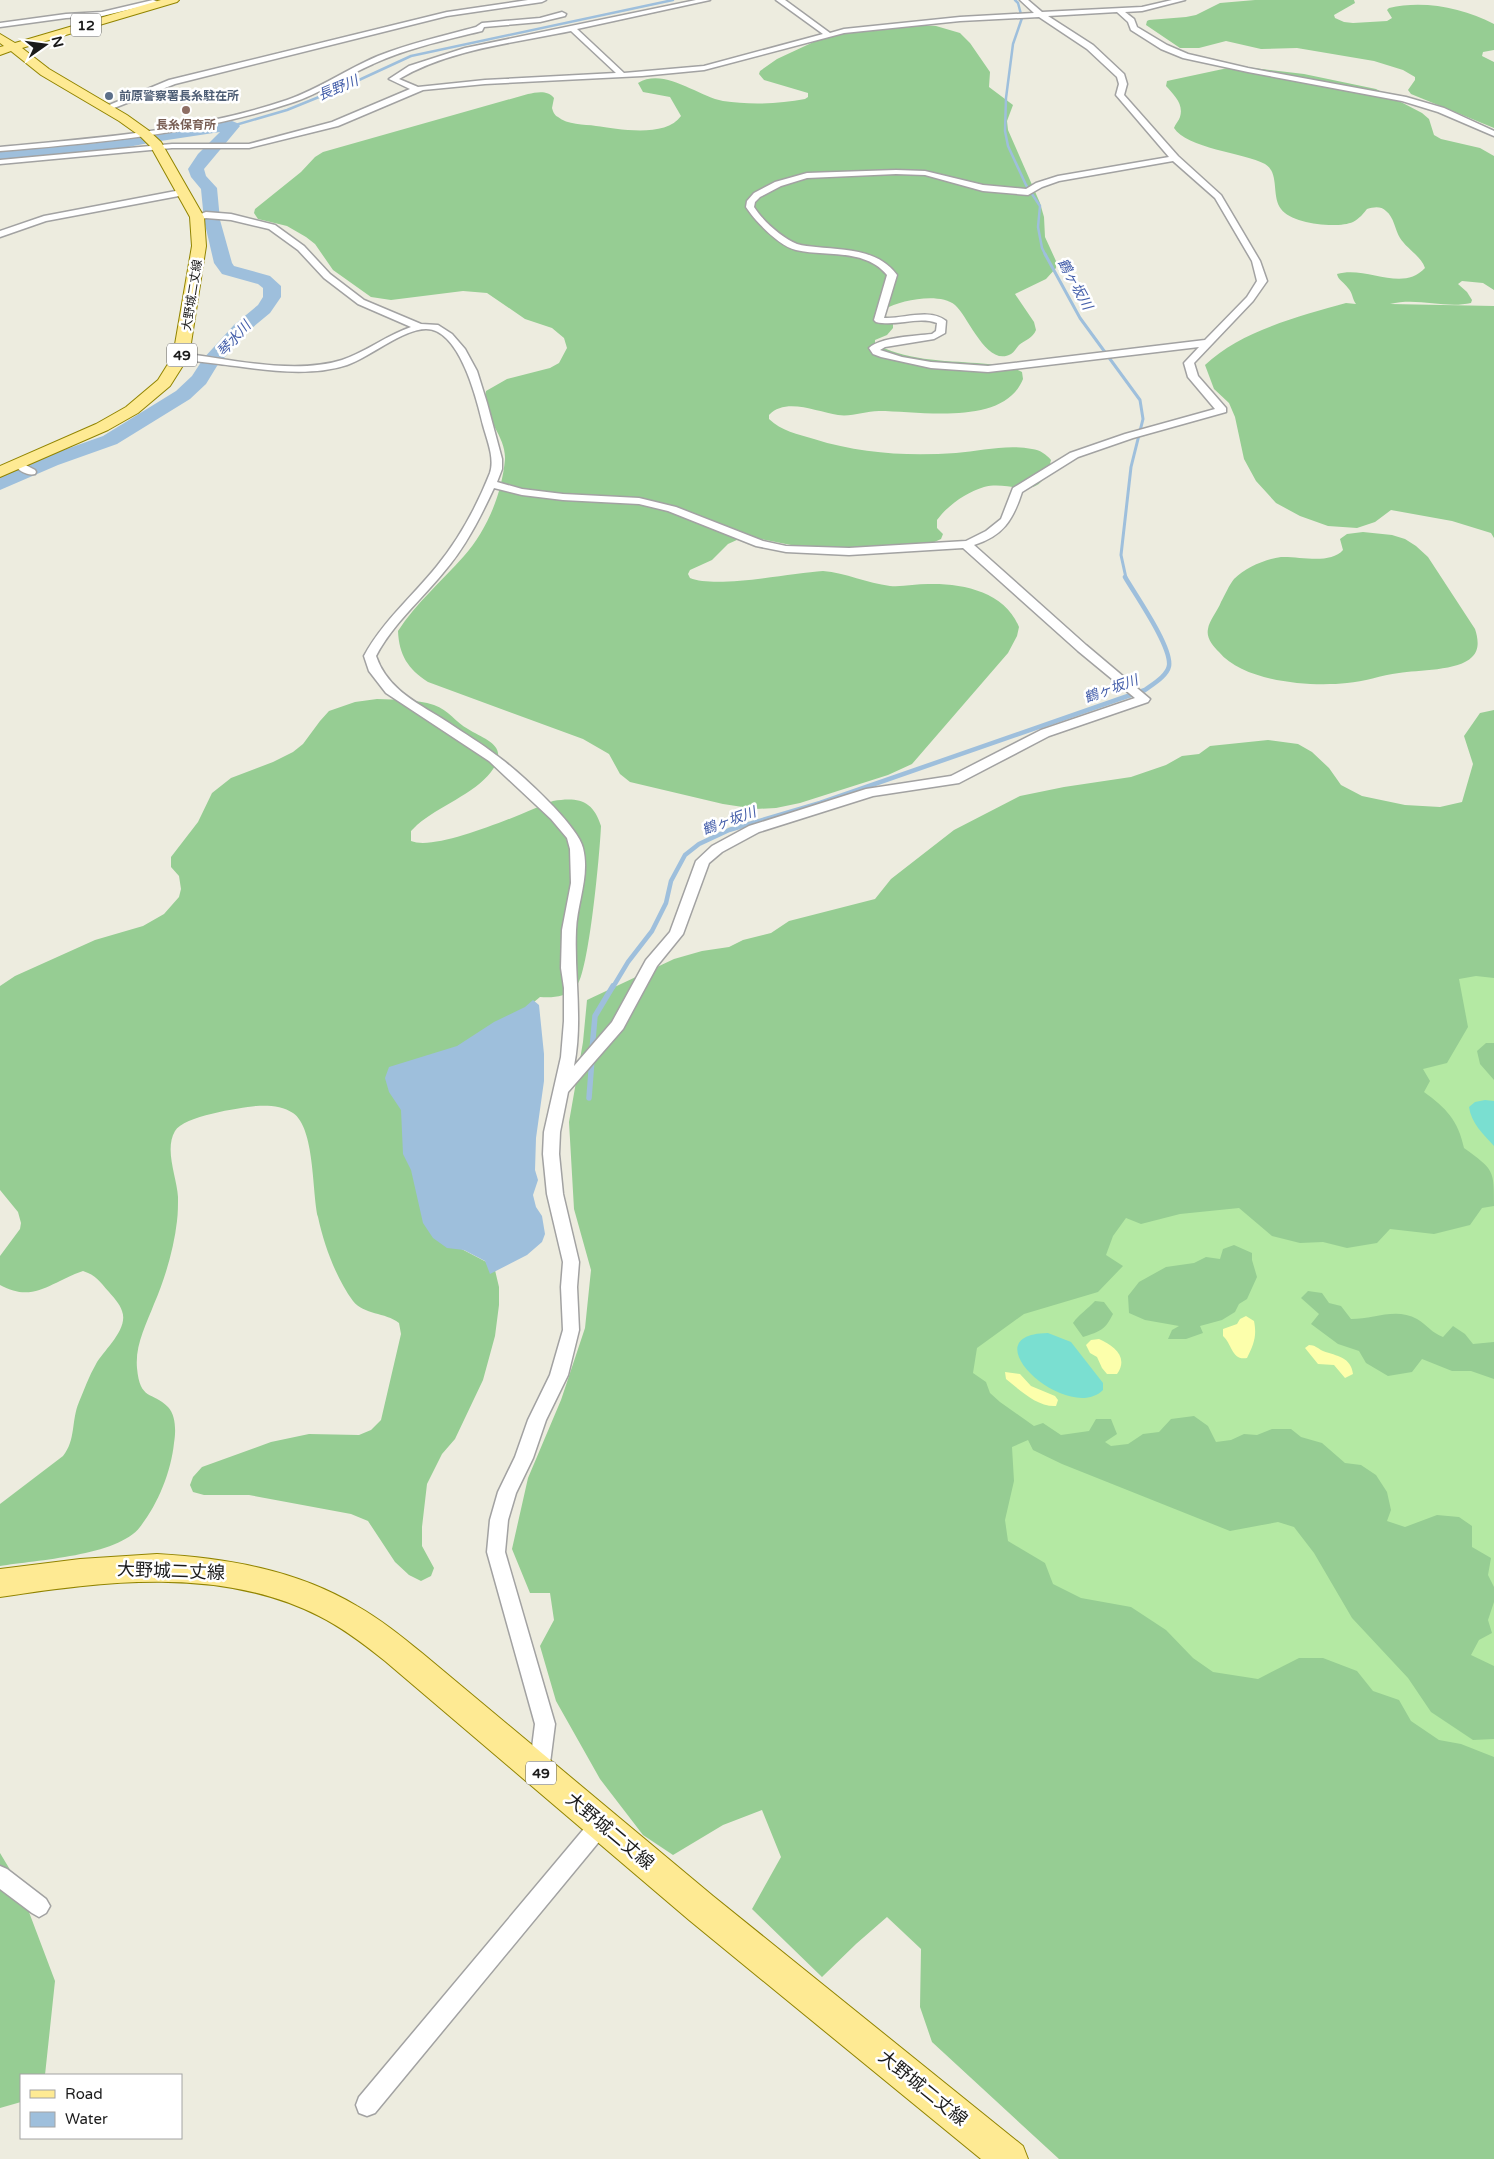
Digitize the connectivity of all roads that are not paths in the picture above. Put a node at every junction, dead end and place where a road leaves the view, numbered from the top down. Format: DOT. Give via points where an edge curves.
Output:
graph roads {
  1 [pos="173,0"];
  2 [pos="706,0"];
  3 [pos="780,0"];
  4 [pos="1024,0"];
  5 [pos="1180,0"];
  6 [pos="159,4"];
  7 [pos="548,4"];
  8 [pos="1120,10"];
  9 [pos="458,13"];
  10 [pos="1040,14"];
  11 [pos="0,24"];
  12 [pos="482,25"];
  13 [pos="572,28"];
  14 [pos="827,34"];
  15 [pos="0,38"];
  16 [pos="6,49"];
  17 [pos="622,75"];
  18 [pos="416,89"];
  19 [pos="106,108"];
  20 [pos="145,133"];
  21 [pos="1494,134"];
  22 [pos="156,146"];
  23 [pos="0,149"];
  24 [pos="1174,158"];
  25 [pos="0,162"];
  26 [pos="181,192"];
  27 [pos="202,216"];
  28 [pos="0,234"];
  29 [pos="420,327"];
  30 [pos="1206,343"];
  31 [pos="182,356"];
  32 [pos="0,472"];
  33 [pos="490,484"];
  34 [pos="966,544"];
  35 [pos="562,1089"];
  36 [pos="0,1583"];
  37 [pos="539,1772"];
  38 [pos="600,1824"];
  39 [pos="0,1876"];
  40 [pos="39,1906"];
  41 [pos="367,2105"];
  42 [pos="1010,2159"];
  1 -- 6 [label="main road, 12"];
  2 -- 13 [label="street"];
  3 -- 14 [label="street"];
  4 -- 10 [label="street"];
  5 -- 8 [label="street" via="1154,8"];
  6 -- 11 [label="street" via="142,4 102,14"];
  6 -- 16 [label="main road, 12"];
  7 -- 9 [label="street"];
  7 -- 12 [label="street" via="562,14 540,20"];
  8 -- 10 [label="street"];
  8 -- 21 [label="street" via="1134,28 1164,47 1186,56 1403,99 1441,110"];
  9 -- 12 [label="street"];
  9 -- 19 [label="street" via="172,82"];
  10 -- 14 [label="street" via="927,21"];
  10 -- 24 [label="street" via="1090,47 1121,76 1120,95"];
  12 -- 20 [label="street" via="479,29 384,56 288,102 229,119"];
  13 -- 17 [label="street"];
  13 -- 18 [label="street" via="439,58 393,79"];
  14 -- 17 [label="street" via="714,66"];
  15 -- 16 [label="main road, 49"];
  16 -- 19 [label="main road, 49"];
  17 -- 18 [label="street"];
  18 -- 22 [label="street" via="335,124 249,146"];
  19 -- 20 [label="main road, 49"];
  20 -- 22 [label="main road, 49"];
  20 -- 23 [label="street"];
  22 -- 25 [label="street"];
  22 -- 26 [label="main road, 大野城二丈線 / 49"];
  24 -- 30 [label="street" via="1218,197 1256,261 1262,281 1215,338"];
  24 -- 30 [label="street" via="1058,179 1028,192 983,188 925,173 807,176 778,184 758,195 750,207 757,218 796,247 862,255 890,271 890,286 879,320 932,317 941,321 940,333 934,336 874,348 884,355 931,365 988,369"];
  26 -- 27 [label="main road, 大野城二丈線 / 49"];
  26 -- 28 [label="street" via="44,219"];
  27 -- 29 [label="street" via="219,216 272,227 361,302"];
  27 -- 31 [label="main road, 大野城二丈線 / 49"];
  29 -- 31 [label="street" via="330,366 283,367"];
  29 -- 33 [label="street" via="432,327 457,344 476,380 497,466"];
  30 -- 34 [label="street" via="1189,363 1189,368 1222,410 1074,455 1016,490 1010,515 1003,524 975,542"];
  31 -- 32 [label="main road, 大野城二丈線 / 49" via="164,383 132,410 25,468"];
  33 -- 34 [label="street" via="563,497 639,501 672,509 784,549 848,552"];
  33 -- 35 [label="street" via="460,544 387,628 370,656 375,671 390,690 493,758 556,816 573,837 579,869 569,930 571,1021"];
  34 -- 35 [label="street" via="1144,699 1044,733 954,780 871,792 754,829 717,849 704,860 676,934 651,963 618,1025"];
  35 -- 37 [label="street" via="552,1132 552,1175 570,1262 571,1330 559,1375 507,1492 499,1520 496,1552 545,1724"];
  36 -- 37 [label="main road, 大野城二丈線 / 49" via="81,1571 161,1567 238,1574 314,1598 355,1620 406,1659"];
  37 -- 38 [label="main road, 大野城二丈線 / 49"];
  38 -- 41 [label="street"];
  38 -- 42 [label="main road, 大野城二丈線 / 49"];
  39 -- 40 [label="street"];
}
